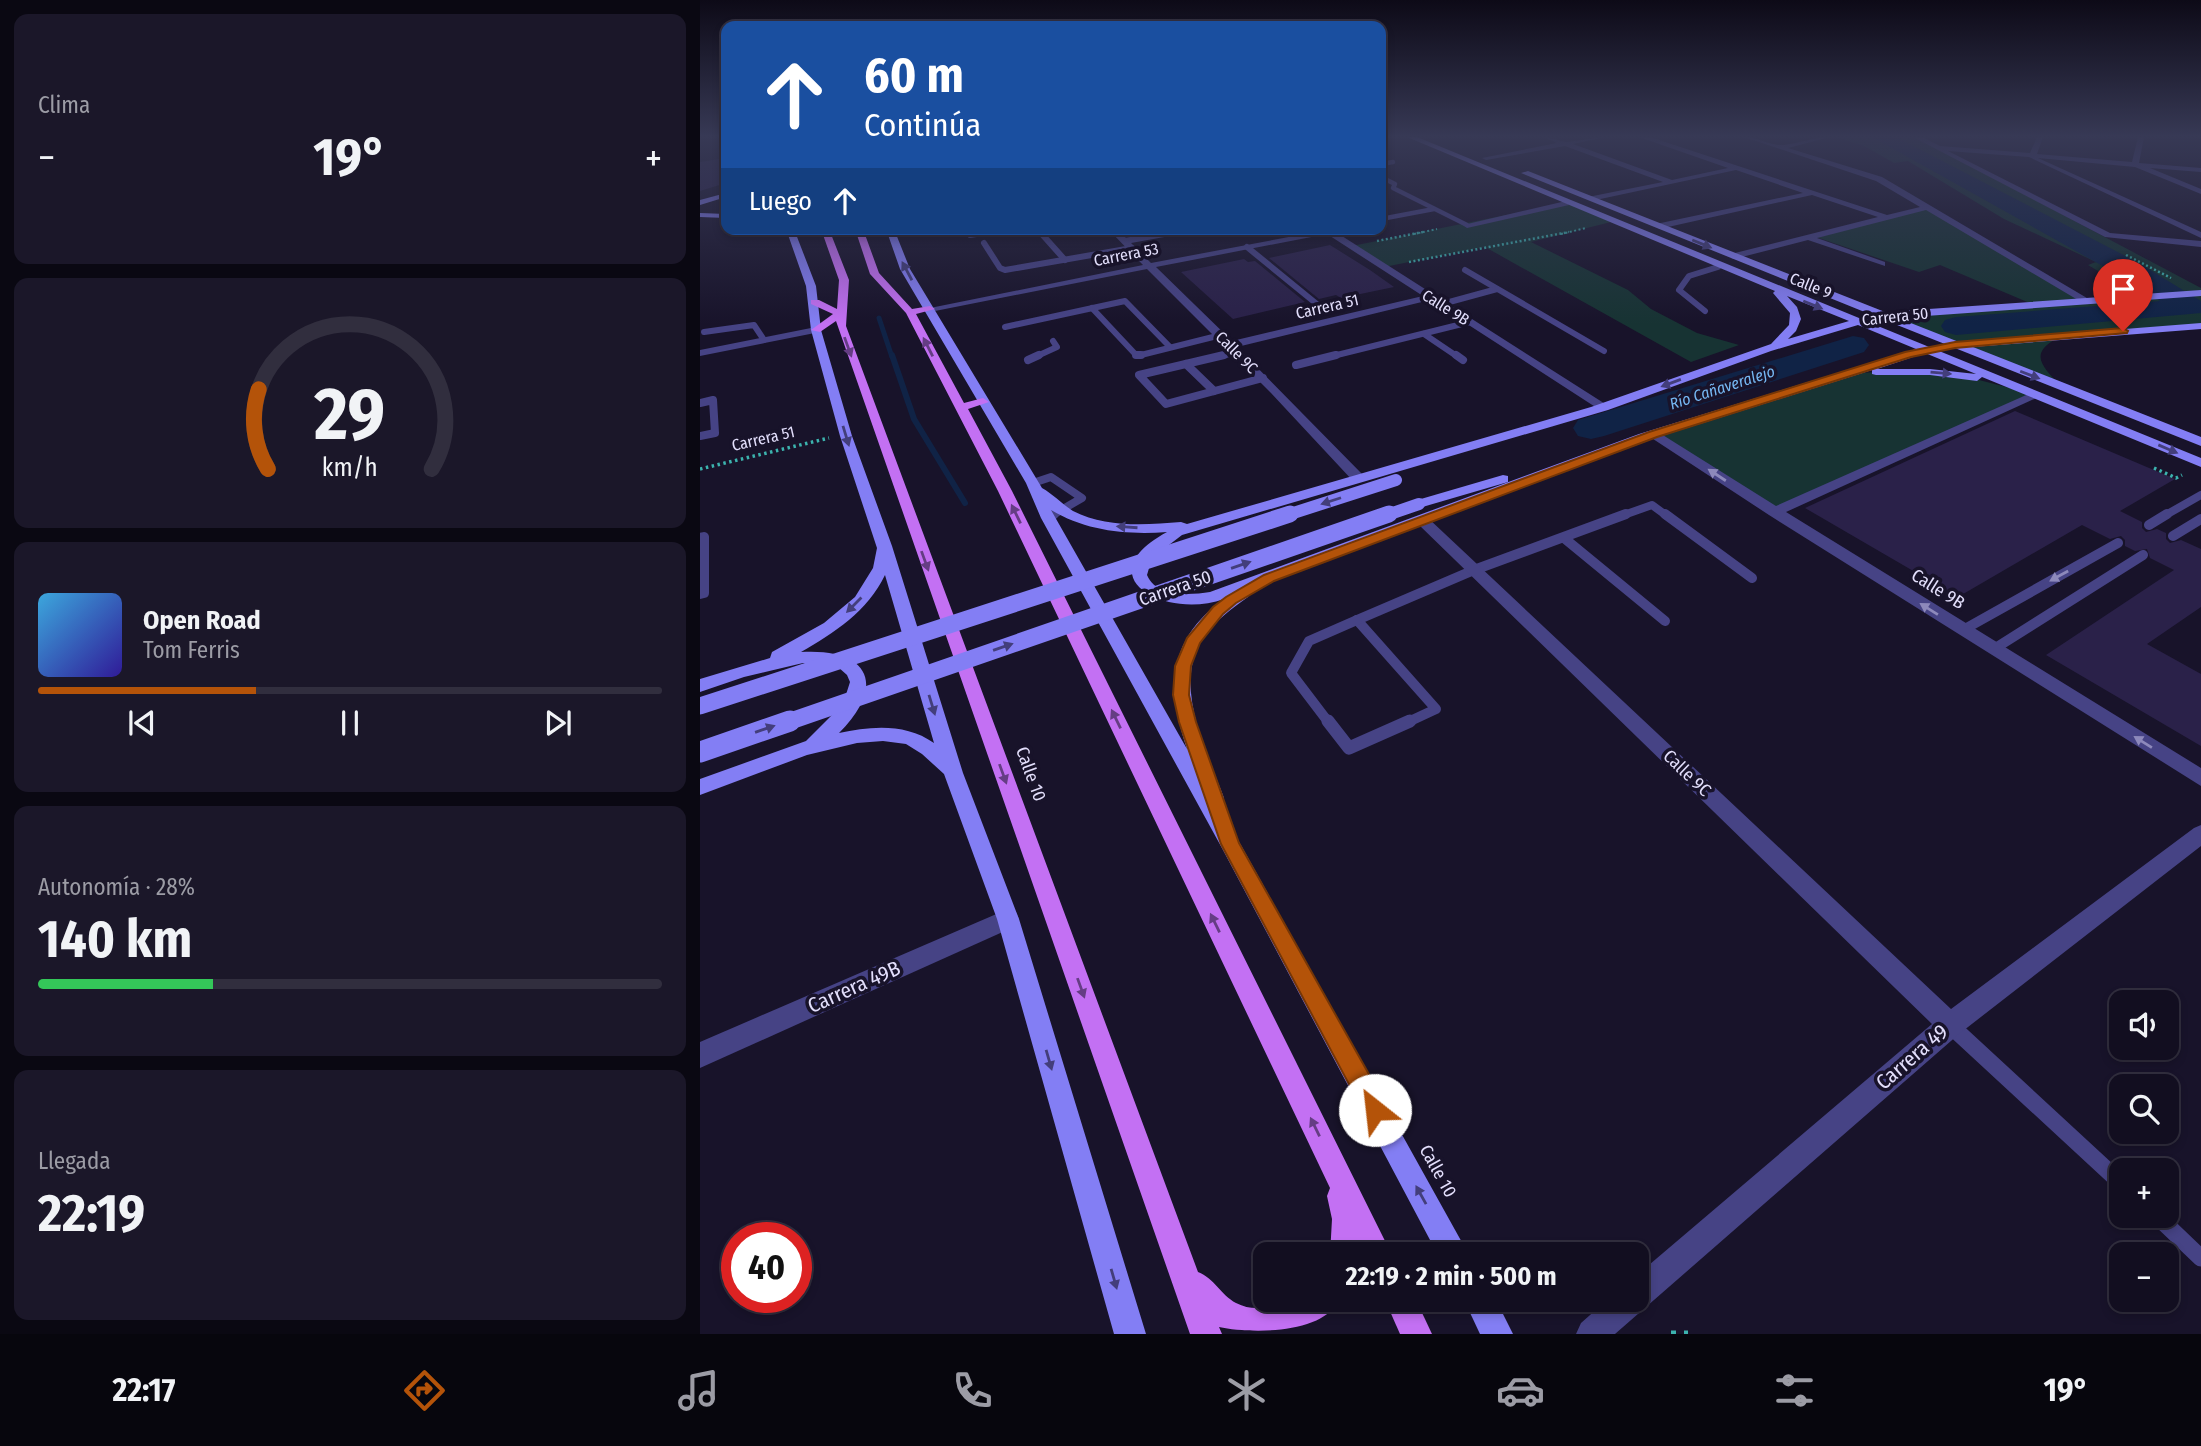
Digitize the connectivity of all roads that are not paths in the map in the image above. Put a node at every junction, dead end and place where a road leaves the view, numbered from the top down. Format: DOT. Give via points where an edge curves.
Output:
graph roads {
  1 [pos="1415,199"];
  2 [pos="1557,199"];
  3 [pos="1591,199"];
  4 [pos="1783,199"];
  5 [pos="1831,199"];
  6 [pos="1916,199"];
  7 [pos="2037,199"];
  8 [pos="2125,199"];
  9 [pos="721,202"];
  10 [pos="1566,203"];
  11 [pos="700,204"];
  12 [pos="1930,207"];
  13 [pos="721,209"];
  14 [pos="1434,209"];
  15 [pos="1616,209"];
  16 [pos="700,214"];
  17 [pos="721,216"];
  18 [pos="1885,217"];
  19 [pos="1386,218"];
  20 [pos="1611,222"];
  21 [pos="1467,225"];
  22 [pos="1659,226"];
  23 [pos="792,235"];
  24 [pos="827,235"];
  25 [pos="861,235"];
  26 [pos="892,235"];
  27 [pos="1043,235"];
  28 [pos="1118,235"];
  29 [pos="1167,235"];
  30 [pos="1303,235"];
  31 [pos="1334,235"];
  32 [pos="2201,235"];
  33 [pos="1810,238"];
  34 [pos="984,243"];
  35 [pos="2201,244"];
  36 [pos="1128,245"];
  37 [pos="1247,247"];
  38 [pos="1734,256"];
  39 [pos="1065,260"];
  40 [pos="1882,264"];
  41 [pos="1148,266"];
  42 [pos="1718,267"];
  43 [pos="1465,270"];
  44 [pos="1773,288"];
  45 [pos="1497,289"];
  46 [pos="2199,293"];
  47 [pos="1431,297"];
  48 [pos="2087,301"];
  49 [pos="815,302"];
  50 [pos="1442,304"];
  51 [pos="1318,305"];
  52 [pos="1092,308"];
  53 [pos="930,309"];
  54 [pos="1705,311"];
  55 [pos="910,313"];
  56 [pos="840,314"];
  57 [pos="1878,316"];
  58 [pos="1854,321"];
  59 [pos="1470,322"];
  60 [pos="2201,326"];
  61 [pos="1006,327"];
  62 [pos="816,330"];
  63 [pos="704,332"];
  64 [pos="1424,334"];
  65 [pos="1221,335"];
  66 [pos="764,340"];
  67 [pos="1053,341"];
  68 [pos="1955,345"];
  69 [pos="1920,347"];
  70 [pos="1170,348"];
  71 [pos="1234,348"];
  72 [pos="1767,349"];
  73 [pos="1604,351"];
  74 [pos="700,353"];
  75 [pos="1028,360"];
  76 [pos="1463,360"];
  77 [pos="1186,364"];
  78 [pos="1296,365"];
  79 [pos="1848,374"];
  80 [pos="1263,378"];
  81 [pos="1214,391"];
  82 [pos="2037,395"];
  83 [pos="983,402"];
  84 [pos="700,403"];
  85 [pos="1604,407"];
  86 [pos="959,408"];
  87 [pos="2111,425"];
  88 [pos="2179,433"];
  89 [pos="1653,435"];
  90 [pos="700,436"];
  91 [pos="2201,442"];
  92 [pos="2195,467"];
  93 [pos="1358,478"];
  94 [pos="1033,483"];
  95 [pos="2201,495"];
  96 [pos="1421,512"];
  97 [pos="1774,512"];
  98 [pos="1055,514"];
  99 [pos="1219,519"];
  100 [pos="2201,519"];
  101 [pos="2149,525"];
  102 [pos="2173,536"];
  103 [pos="700,538"];
  104 [pos="1564,538"];
  105 [pos="2118,543"];
  106 [pos="884,546"];
  107 [pos="2143,555"];
  108 [pos="1474,570"];
  109 [pos="1269,578"];
  110 [pos="1752,578"];
  111 [pos="700,594"];
  112 [pos="1357,620"];
  113 [pos="1665,621"];
  114 [pos="1963,630"];
  115 [pos="1994,649"];
  116 [pos="744,671"];
  117 [pos="700,686"];
  118 [pos="700,706"];
  119 [pos="700,752"];
  120 [pos="767,763"];
  121 [pos="953,773"];
  122 [pos="2201,778"];
  123 [pos="700,787"];
  124 [pos="2201,834"];
  125 [pos="1230,844"];
  126 [pos="1008,919"];
  127 [pos="1950,1025"];
  128 [pos="700,1055"];
  129 [pos="1330,1158"];
  130 [pos="2109,1172"];
  131 [pos="2170,1228"];
  132 [pos="1346,1242"];
  133 [pos="1371,1242"];
  134 [pos="1447,1242"];
  135 [pos="1178,1255"];
  136 [pos="2201,1258"];
  137 [pos="1649,1285"];
  138 [pos="1311,1312"];
  139 [pos="1406,1312"];
  140 [pos="1485,1312"];
  141 [pos="1617,1312"];
  142 [pos="1130,1334"];
  143 [pos="1206,1334"];
  144 [pos="1416,1334"];
  145 [pos="1497,1334"];
  146 [pos="1592,1334"];
  1 -- 14 [label="lane"];
  2 -- 10 [label="main road, Calle 9"];
  3 -- 15 [label="main road, Calle 9"];
  4 -- 22 [label="street"];
  5 -- 18 [label="street"];
  6 -- 12 [label="street"];
  7 -- 35 [label="street" via="2108,235"];
  8 -- 32 [label="street"];
  9 -- 11 [label="main road"];
  10 -- 20 [label="main road, Calle 9"];
  10 -- 21 [label="street"];
  12 -- 18 [label="street"];
  12 -- 48 [label="street"];
  13 -- 16 [label="main road"];
  14 -- 19 [label="lane"];
  14 -- 21 [label="lane"];
  15 -- 20 [label="main road"];
  15 -- 22 [label="main road, Calle 9"];
  16 -- 17 [label="main road"];
  18 -- 33 [label="street"];
  20 -- 42 [label="main road, Calle 9"];
  22 -- 38 [label="main road, Calle 9, one-way"];
  23 -- 49 [label="main road"];
  24 -- 56 [label="main road, Calle 10" via="844,280"];
  25 -- 55 [label="main road" via="875,274"];
  53 -- 26 [label="main road, Calle 10, one-way" via="905,269"];
  27 -- 39 [label="lane"];
  28 -- 36 [label="street, Calle 9C"];
  29 -- 36 [label="lane"];
  30 -- 37 [label="street, Carrera 53"];
  31 -- 47 [label="street, Calle 9B"];
  33 -- 38 [label="street"];
  33 -- 40 [label="street"];
  34 -- 39 [label="lane" via="1005,270"];
  36 -- 39 [label="lane"];
  36 -- 41 [label="street, Calle 9C"];
  37 -- 41 [label="street, Carrera 53"];
  37 -- 51 [label="lane"];
  38 -- 57 [label="main road, Calle 9"];
  41 -- 53 [label="street, Carrera 53"];
  41 -- 65 [label="street, Calle 9C"];
  42 -- 44 [label="main road, Calle 9"];
  42 -- 54 [label="lane" via="1682,280 1679,290"];
  43 -- 45 [label="lane"];
  44 -- 58 [label="main road, Calle 9, one-way"];
  44 -- 72 [label="main road" via="1790,303 1796,317 1790,332"];
  45 -- 50 [label="lane"];
  45 -- 73 [label="lane"];
  46 -- 48 [label="main road, Carrera 50"];
  47 -- 50 [label="street, Calle 9B"];
  47 -- 71 [label="street, Carrera 51"];
  48 -- 57 [label="main road, Carrera 50"];
  49 -- 56 [label="main road"];
  49 -- 62 [label="main road"];
  50 -- 59 [label="street, Calle 9B"];
  52 -- 61 [label="lane"];
  52 -- 70 [label="lane" via="1125,301"];
  52 -- 70 [label="lane" via="1137,356"];
  53 -- 55 [label="main road"];
  53 -- 83 [label="main road, Calle 10"];
  86 -- 55 [label="main road, one-way"];
  56 -- 62 [label="main road"];
  56 -- 135 [label="main road, Calle 10, one-way" via="889,461"];
  57 -- 58 [label="main road, Carrera 50"];
  57 -- 68 [label="main road, Calle 9"];
  58 -- 69 [label="main road, Calle 9"];
  58 -- 72 [label="main road, Carrera 50"];
  59 -- 64 [label="lane"];
  59 -- 85 [label="street, Calle 9B"];
  60 -- 68 [label="main road, Carrera 50"];
  62 -- 66 [label="street"];
  62 -- 106 [label="main road, one-way"];
  63 -- 66 [label="lane" via="754,325"];
  64 -- 76 [label="lane"];
  64 -- 78 [label="lane"];
  65 -- 70 [label="lane"];
  65 -- 71 [label="street, Calle 9C"];
  66 -- 74 [label="street"];
  67 -- 75 [label="lane" via="1057,347"];
  68 -- 69 [label="main road, Carrera 50"];
  68 -- 88 [label="main road, Calle 9, one-way"];
  69 -- 79 [label="main road, Carrera 50"];
  69 -- 82 [label="main road, Calle 9"];
  71 -- 77 [label="lane"];
  71 -- 80 [label="street, Calle 9C"];
  72 -- 85 [label="main road, Carrera 50, one-way"];
  77 -- 81 [label="lane"];
  77 -- 81 [label="lane" via="1139,375 1166,404"];
  79 -- 82 [label="main road, one-way" via="1956,374"];
  79 -- 89 [label="main road, Carrera 50"];
  80 -- 81 [label="lane"];
  80 -- 93 [label="street, Calle 9C"];
  82 -- 87 [label="main road, Calle 9"];
  82 -- 97 [label="street"];
  83 -- 86 [label="main road"];
  83 -- 94 [label="main road, Calle 10"];
  84 -- 90 [label="lane" via="713,400 715,433"];
  85 -- 93 [label="main road, Carrera 50"];
  85 -- 118 [label="main road, Carrera 50, one-way, bridge" via="1396,480"];
  129 -- 86 [label="main road, one-way" via="1005,491"];
  87 -- 88 [label="main road"];
  87 -- 92 [label="main road, Calle 9, one-way"];
  88 -- 91 [label="main road, Calle 9"];
  89 -- 96 [label="main road, Carrera 50"];
  97 -- 89 [label="street, Calle 9B, one-way"];
  93 -- 99 [label="main road, Carrera 50"];
  94 -- 98 [label="main road, Calle 10"];
  94 -- 98 [label="lane" via="1051,477 1082,498"];
  95 -- 101 [label="lane"];
  96 -- 108 [label="street, Calle 9C"];
  96 -- 109 [label="main road, Carrera 50"];
  119 -- 96 [label="main road, Carrera 50, one-way, bridge"];
  114 -- 97 [label="street, Calle 9B, one-way"];
  99 -- 98 [label="main road, one-way" via="1133,528"];
  98 -- 125 [label="main road, Calle 10"];
  99 -- 109 [label="main road" via="1153,545 1139,570 1147,587 1168,597 1198,599"];
  100 -- 102 [label="lane"];
  103 -- 111 [label="lane" via="704,537 704,593"];
  104 -- 108 [label="lane"];
  104 -- 110 [label="lane" via="1652,505"];
  104 -- 113 [label="lane"];
  105 -- 114 [label="lane, one-way"];
  106 -- 116 [label="main road, one-way" via="876,579 852,608 805,642"];
  106 -- 121 [label="main road, one-way"];
  107 -- 115 [label="lane"];
  108 -- 112 [label="lane"];
  108 -- 127 [label="street, Calle 9C"];
  109 -- 125 [label="main road" via="1231,600 1201,630 1186,653 1181,680 1187,722"];
  112 -- 112 [label="lane" via="1309,640 1291,673 1349,748 1436,709"];
  114 -- 115 [label="street, Calle 9B"];
  122 -- 115 [label="street, Calle 9B, one-way"];
  116 -- 117 [label="main road"];
  116 -- 120 [label="main road" via="784,660 821,657 847,665 859,682 853,706 828,733"];
  120 -- 121 [label="main road" via="819,744 881,734 907,737 932,749"];
  120 -- 123 [label="main road"];
  121 -- 126 [label="main road"];
  124 -- 127 [label="street, Carrera 49"];
  134 -- 125 [label="main road, Calle 10, one-way"];
  126 -- 128 [label="street, Carrera 49B"];
  126 -- 142 [label="main road, one-way"];
  127 -- 130 [label="lane"];
  127 -- 137 [label="street, Carrera 49"];
  129 -- 132 [label="main road" via="1346,1219"];
  129 -- 133 [label="main road"];
  131 -- 136 [label="lane"];
  135 -- 138 [label="main road" via="1211,1308 1225,1320 1247,1329 1274,1331"];
  135 -- 143 [label="main road, Calle 10"];
  139 -- 144 [label="main road"];
  140 -- 145 [label="main road"];
  141 -- 146 [label="street"];
}
